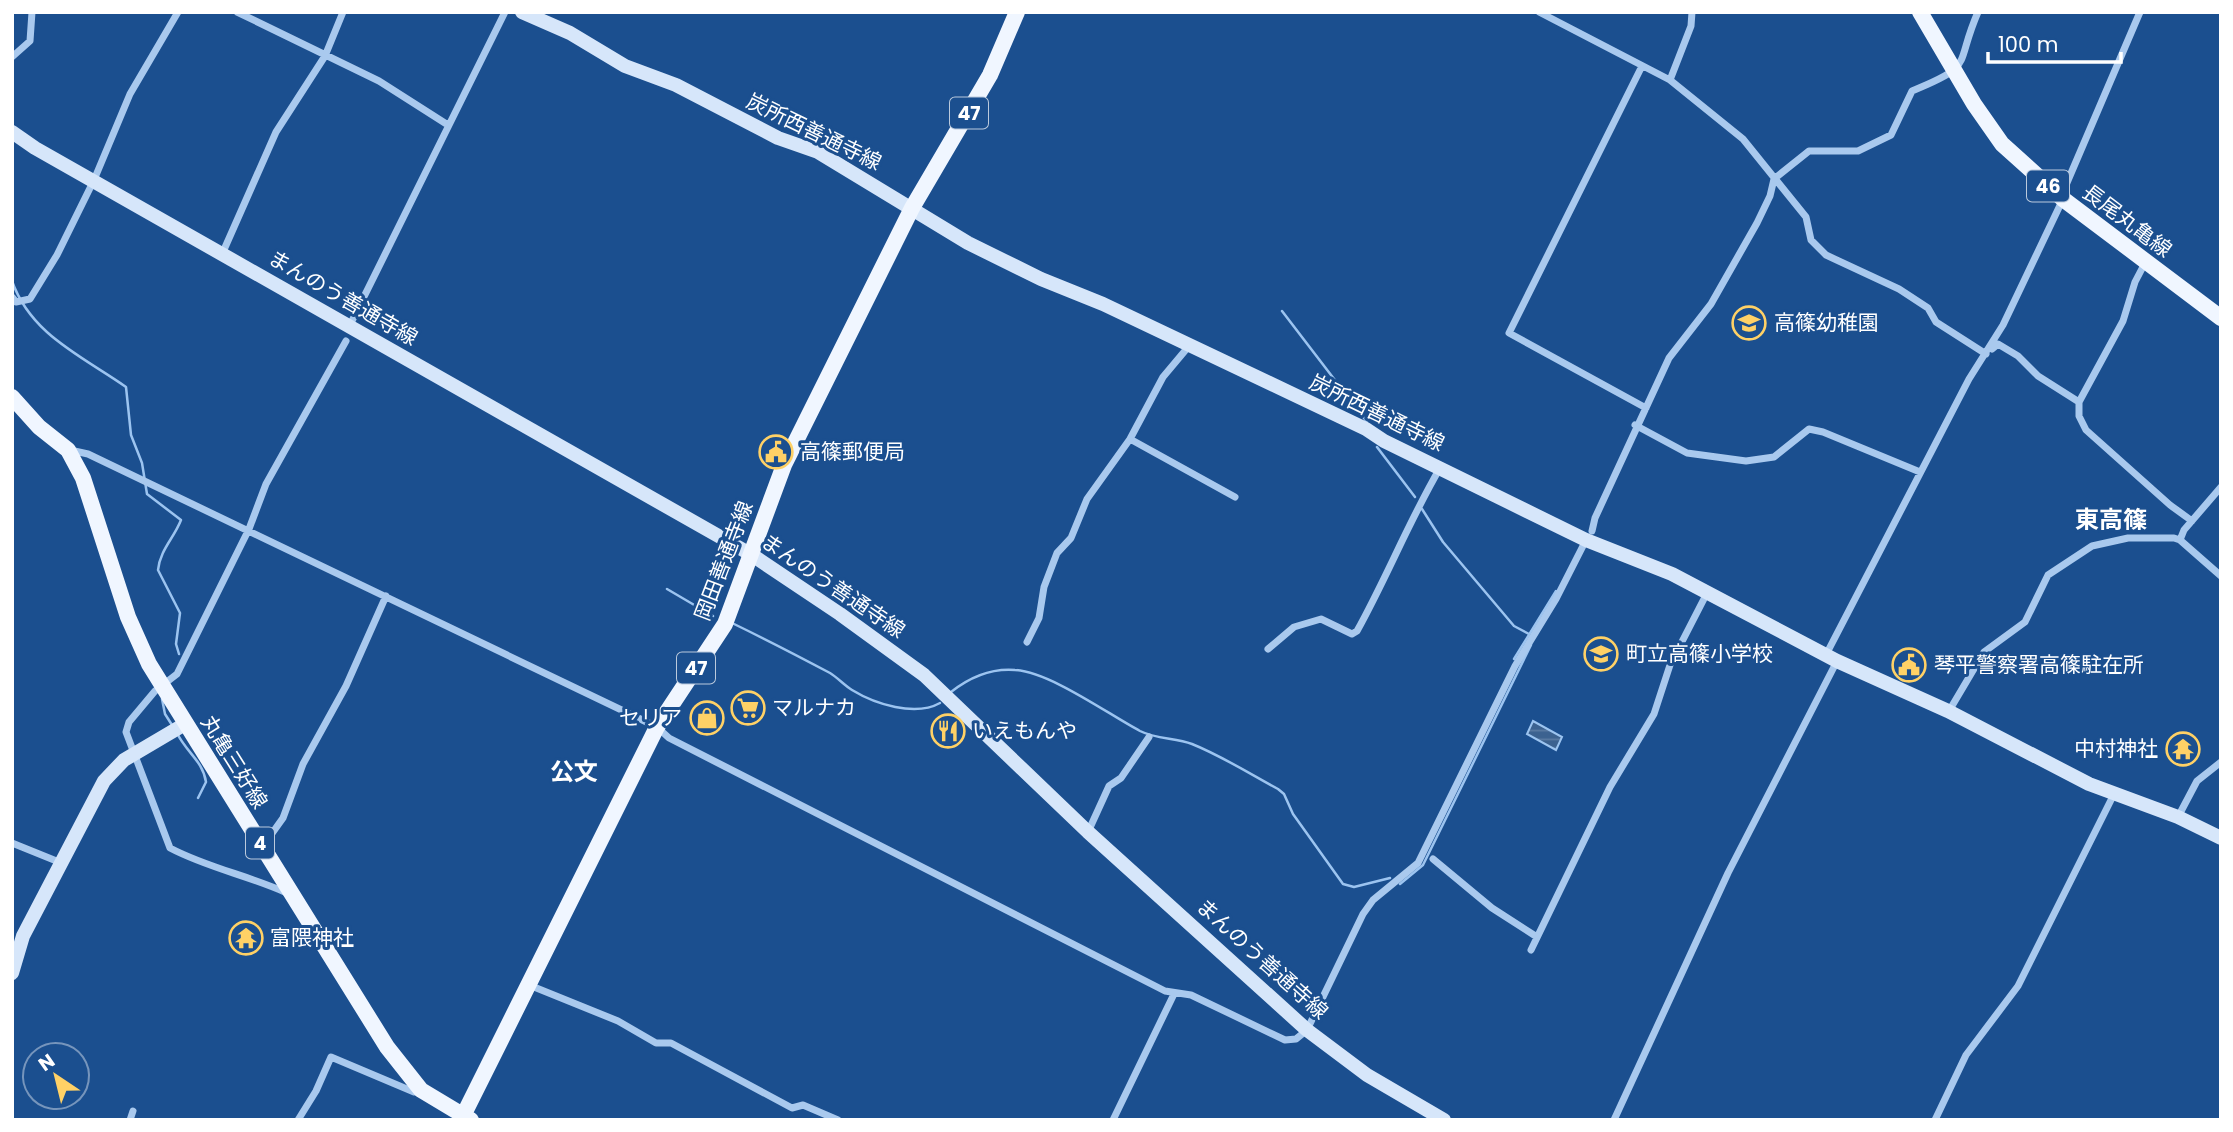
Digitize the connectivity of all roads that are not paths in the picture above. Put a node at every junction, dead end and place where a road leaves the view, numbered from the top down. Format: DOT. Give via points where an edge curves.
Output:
graph roads {
  1 [pos="32,12"];
  2 [pos="178,12"];
  3 [pos="237,12"];
  4 [pos="343,12"];
  5 [pos="505,12"];
  6 [pos="522,12"];
  7 [pos="1017,12"];
  8 [pos="1539,12"];
  9 [pos="1692,12"];
  10 [pos="1920,12"];
  11 [pos="1978,12"];
  12 [pos="2140,12"];
  13 [pos="12,57"];
  14 [pos="324,57"];
  15 [pos="1642,66"];
  16 [pos="1955,71"];
  17 [pos="1670,80"];
  18 [pos="448,125"];
  19 [pos="12,132"];
  20 [pos="1774,179"];
  21 [pos="94,180"];
  22 [pos="2063,199"];
  23 [pos="912,208"];
  24 [pos="223,252"];
  25 [pos="2146,261"];
  26 [pos="12,297"];
  27 [pos="2221,318"];
  28 [pos="347,334"];
  29 [pos="1189,346"];
  30 [pos="1986,354"];
  31 [pos="12,397"];
  32 [pos="2079,402"];
  33 [pos="1646,408"];
  34 [pos="1635,425"];
  35 [pos="1130,439"];
  36 [pos="68,450"];
  37 [pos="1441,468"];
  38 [pos="1920,472"];
  39 [pos="2221,487"];
  40 [pos="1235,497"];
  41 [pos="2192,521"];
  42 [pos="248,529"];
  43 [pos="1589,536"];
  44 [pos="2180,540"];
  45 [pos="752,555"];
  46 [pos="2221,576"];
  47 [pos="1708,592"];
  48 [pos="386,596"];
  49 [pos="1027,642"];
  50 [pos="1268,649"];
  51 [pos="1829,649"];
  52 [pos="1837,662"];
  53 [pos="161,685"];
  54 [pos="1948,711"];
  55 [pos="657,727"];
  56 [pos="178,728"];
  57 [pos="1149,737"];
  58 [pos="136,753"];
  59 [pos="2221,762"];
  60 [pos="2114,793"];
  61 [pos="2178,817"];
  62 [pos="1088,832"];
  63 [pos="2221,838"];
  64 [pos="12,843"];
  65 [pos="263,847"];
  66 [pos="1433,859"];
  67 [pos="59,862"];
  68 [pos="293,895"];
  69 [pos="1537,937"];
  70 [pos="1531,950"];
  71 [pos="12,973"];
  72 [pos="528,985"];
  73 [pos="1174,994"];
  74 [pos="1307,1030"];
  75 [pos="421,1090"];
  76 [pos="133,1111"];
  77 [pos="465,1118"];
  78 [pos="130,1120"];
  79 [pos="298,1120"];
  80 [pos="838,1120"];
  81 [pos="1113,1120"];
  82 [pos="1444,1120"];
  83 [pos="1614,1120"];
  84 [pos="1935,1120"];
  1 -- 13 [label="street" via="30,41"];
  2 -- 21 [label="street" via="130,94"];
  3 -- 14 [label="street"];
  4 -- 14 [label="street"];
  5 -- 18 [label="street"];
  6 -- 23 [label="main road, 炭所西善通寺線" via="570,33 625,66 818,152"];
  7 -- 23 [label="main road, 岡田善通寺線 / 47" via="990,75"];
  8 -- 15 [label="street"];
  9 -- 17 [label="street"];
  10 -- 16 [label="main road, 長尾丸亀線 / 46"];
  11 -- 16 [label="street" via="1964,60"];
  12 -- 22 [label="street"];
  14 -- 18 [label="street" via="379,81"];
  14 -- 24 [label="street" via="276,132"];
  15 -- 17 [label="street"];
  15 -- 33 [label="street" via="1509,333"];
  16 -- 20 [label="street" via="1912,91 1891,135 1876,144 1858,151 1809,151"];
  16 -- 22 [label="main road, 長尾丸亀線 / 46" via="2002,144"];
  17 -- 20 [label="street" via="1743,139"];
  18 -- 28 [label="street"];
  19 -- 21 [label="main road, まんのう善通寺線"];
  20 -- 30 [label="street" via="1806,216 1811,240 1826,255 1899,289 1928,308 1936,322"];
  20 -- 33 [label="street" via="1751,234 1711,304 1669,358"];
  21 -- 24 [label="main road, まんのう善通寺線"];
  21 -- 26 [label="street" via="30,299 16,302"];
  22 -- 25 [label="main road, 長尾丸亀線 / 46"];
  22 -- 30 [label="street"];
  23 -- 29 [label="main road, 炭所西善通寺線" via="968,243"];
  23 -- 45 [label="main road, 岡田善通寺線 / 47" via="784,466"];
  24 -- 28 [label="main road, まんのう善通寺線"];
  25 -- 27 [label="main road, 長尾丸亀線 / 46"];
  25 -- 32 [label="street" via="2123,321"];
  28 -- 42 [label="street" via="266,484"];
  28 -- 45 [label="main road, まんのう善通寺線"];
  29 -- 35 [label="street" via="1163,377"];
  29 -- 37 [label="main road, 炭所西善通寺線"];
  30 -- 32 [label="street" via="1998,344"];
  30 -- 38 [label="street"];
  31 -- 36 [label="main road, 丸亀三好線 / 4"];
  32 -- 41 [label="street" via="2086,430"];
  33 -- 34 [label="street"];
  34 -- 38 [label="street" via="1687,453 1746,461 1774,457 1809,429"];
  34 -- 43 [label="street"];
  35 -- 40 [label="street"];
  35 -- 49 [label="street" via="1098,481 1071,538 1057,553 1039,618"];
  36 -- 42 [label="street" via="88,454"];
  36 -- 53 [label="main road, 丸亀三好線 / 4" via="83,478 136,640"];
  37 -- 43 [label="main road, 炭所西善通寺線"];
  37 -- 50 [label="street" via="1412,515 1357,631 1352,634 1321,619 1293,627"];
  38 -- 51 [label="street"];
  39 -- 41 [label="street"];
  41 -- 44 [label="street"];
  42 -- 48 [label="street"];
  42 -- 53 [label="street" via="177,674"];
  43 -- 47 [label="main road, 炭所西善通寺線"];
  43 -- 74 [label="street" via="1521,655 1418,863 1363,914"];
  44 -- 46 [label="street"];
  44 -- 54 [label="street" via="2128,538 2092,546 2048,575 2025,622 1984,652"];
  45 -- 55 [label="main road, 岡田善通寺線 / 47" via="725,624"];
  45 -- 62 [label="main road, まんのう善通寺線" via="924,675"];
  47 -- 52 [label="main road, 炭所西善通寺線"];
  47 -- 69 [label="street" via="1671,665 1654,714 1610,787"];
  48 -- 55 [label="street"];
  48 -- 65 [label="street" via="346,686 303,764 283,818"];
  52 -- 54 [label="main road, 炭所西善通寺線"];
  52 -- 83 [label="street" via="1728,873"];
  53 -- 56 [label="main road, 丸亀三好線 / 4"];
  53 -- 58 [label="street" via="126,732"];
  54 -- 60 [label="main road, 炭所西善通寺線"];
  55 -- 72 [label="main road, 岡田善通寺線 / 47"];
  55 -- 73 [label="street" via="669,738"];
  56 -- 58 [label="main road"];
  56 -- 65 [label="main road, 丸亀三好線 / 4"];
  57 -- 62 [label="street" via="1121,778 1109,786"];
  58 -- 67 [label="main road" via="104,781"];
  58 -- 68 [label="street" via="170,848 201,864 238,872"];
  59 -- 61 [label="street" via="2197,781"];
  60 -- 61 [label="main road, 炭所西善通寺線"];
  60 -- 84 [label="street" via="2018,986 1966,1055"];
  61 -- 63 [label="main road, 炭所西善通寺線"];
  62 -- 74 [label="main road, まんのう善通寺線"];
  64 -- 67 [label="street"];
  65 -- 68 [label="main road, 丸亀三好線 / 4"];
  66 -- 69 [label="street" via="1492,908"];
  67 -- 71 [label="main road" via="23,936"];
  68 -- 75 [label="main road, 丸亀三好線 / 4" via="387,1047"];
  69 -- 70 [label="street"];
  72 -- 77 [label="main road, 岡田善通寺線 / 47"];
  72 -- 80 [label="street" via="618,1021 656,1043 671,1043 792,1108 803,1105"];
  73 -- 74 [label="street" via="1191,995 1285,1040 1296,1039"];
  73 -- 81 [label="street"];
  74 -- 82 [label="main road, まんのう善通寺線" via="1367,1075"];
  75 -- 77 [label="main road, 丸亀三好線 / 4"];
  75 -- 79 [label="street" via="414,1092 331,1057"];
  76 -- 78 [label="street"];
}
